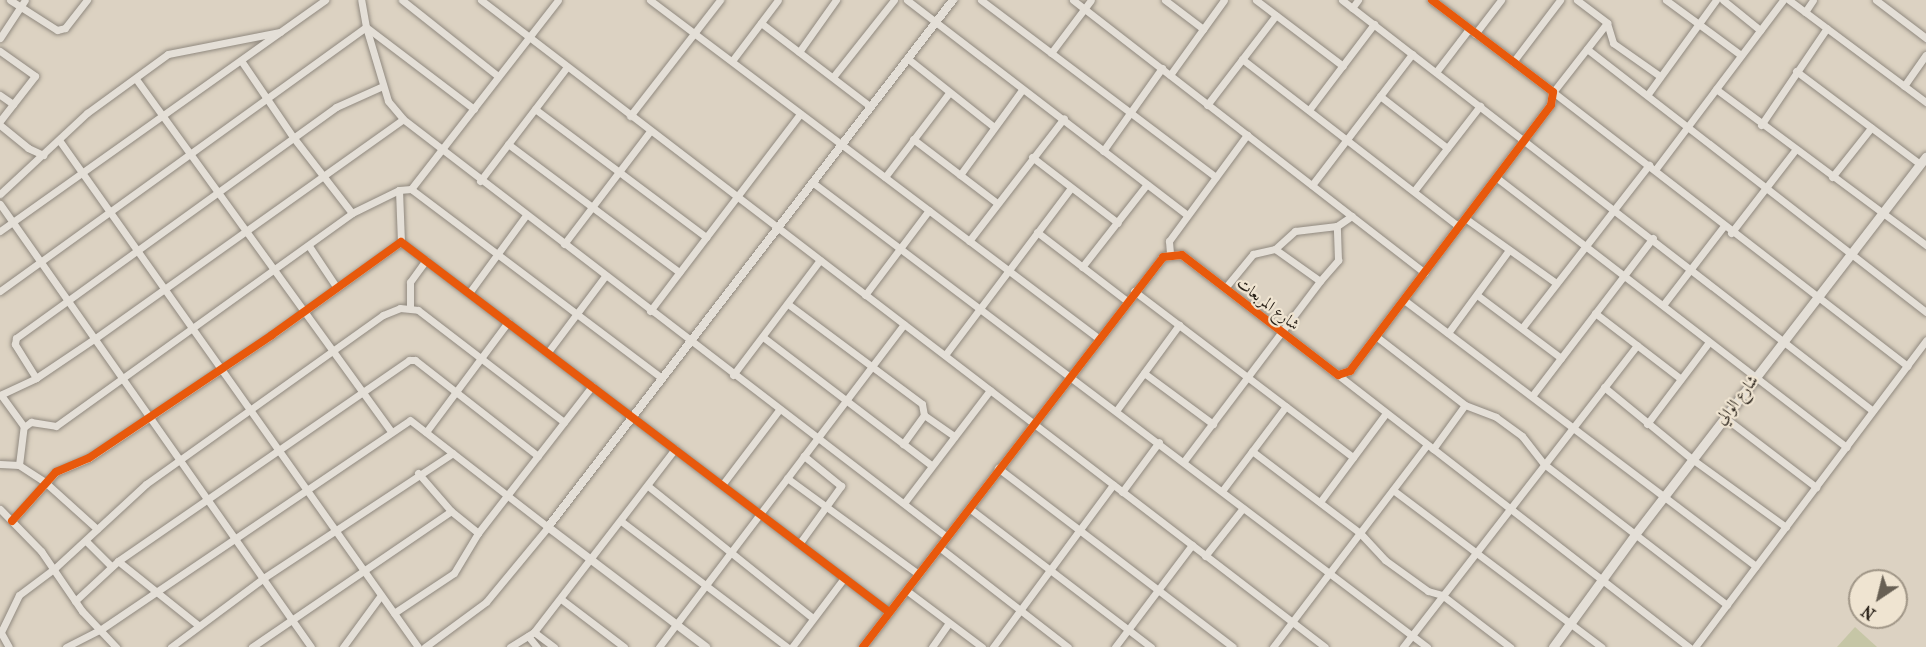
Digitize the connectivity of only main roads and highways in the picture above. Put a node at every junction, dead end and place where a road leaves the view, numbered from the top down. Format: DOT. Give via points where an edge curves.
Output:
graph roads {
  1 [pos="1923,161"];
  2 [pos="1553,647"];
  1 -- 2 [label="main road, شارع الوالي" via="1692,459"];
}
